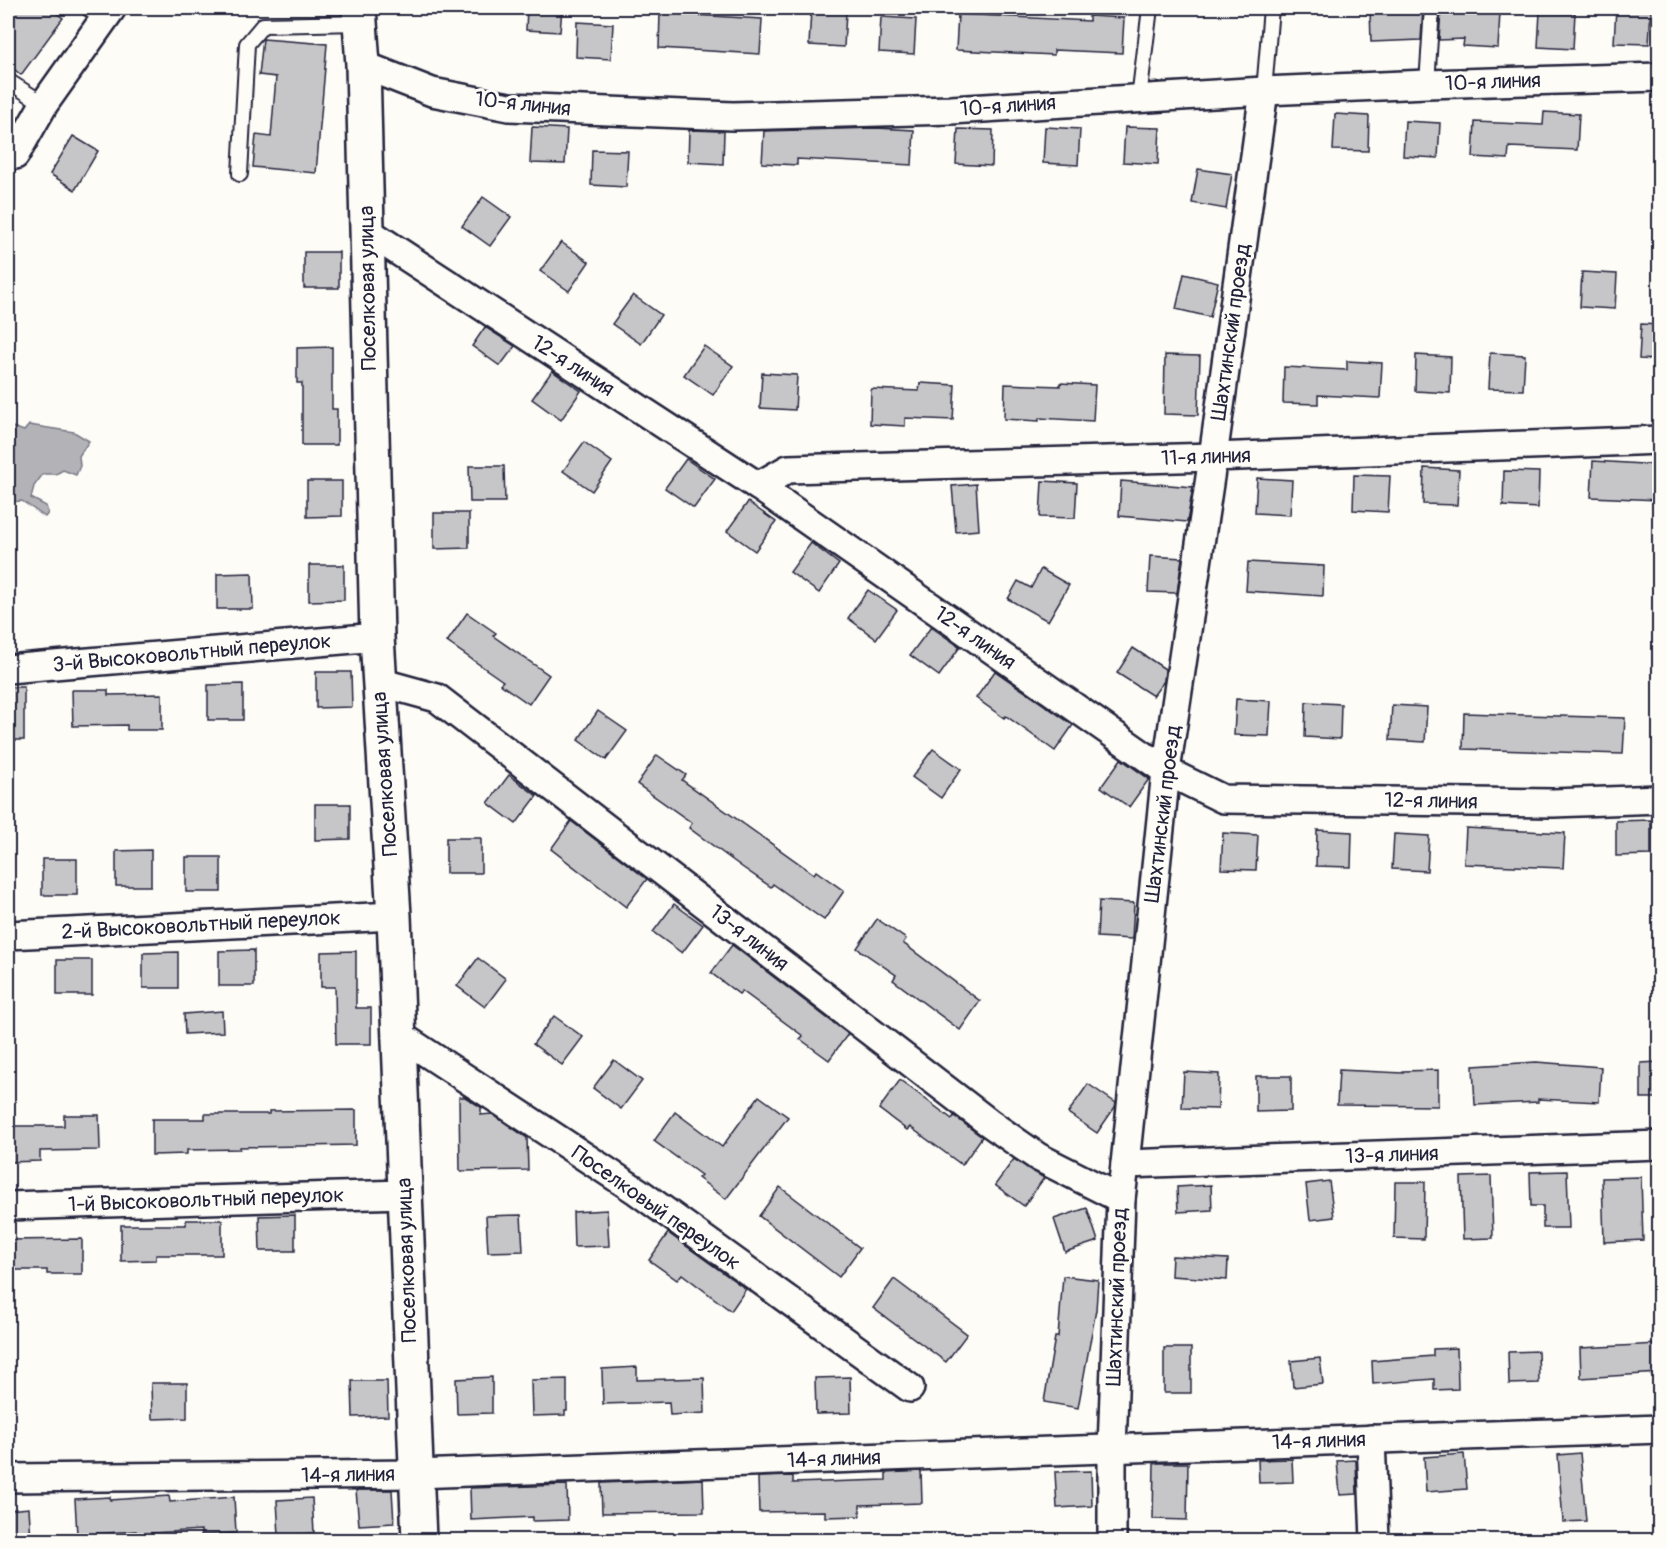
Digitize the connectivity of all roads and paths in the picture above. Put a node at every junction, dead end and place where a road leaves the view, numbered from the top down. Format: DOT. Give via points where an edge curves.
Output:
graph roads {
  1 [pos="1150,8"];
  2 [pos="1271,8"];
  3 [pos="1432,8"];
  4 [pos="101,11"];
  5 [pos="360,15"];
  6 [pos="363,65"];
  7 [pos="1659,76"];
  8 [pos="8,81"];
  9 [pos="1427,84"];
  10 [pos="1264,91"];
  11 [pos="1139,98"];
  12 [pos="45,104"];
  13 [pos="15,156"];
  14 [pos="240,174"];
  15 [pos="367,231"];
  16 [pos="1659,440"];
  17 [pos="1214,457"];
  18 [pos="758,486"];
  19 [pos="377,637"];
  20 [pos="8,669"];
  21 [pos="379,682"];
  22 [pos="1166,771"];
  23 [pos="1659,799"];
  24 [pos="394,916"];
  25 [pos="8,935"];
  26 [pos="398,1034"];
  27 [pos="1659,1145"];
  28 [pos="1125,1164"];
  29 [pos="404,1194"];
  30 [pos="1121,1199"];
  31 [pos="8,1206"];
  32 [pos="910,1388"];
  33 [pos="1659,1429"];
  34 [pos="1371,1439"];
  35 [pos="1112,1449"];
  36 [pos="416,1474"];
  37 [pos="8,1478"];
  38 [pos="419,1540"];
  39 [pos="1112,1540"];
  40 [pos="1375,1540"];
  1 -- 11 [label="lane"];
  2 -- 10 [label="lane"];
  3 -- 9 [label="lane"];
  4 -- 12 [label="street"];
  5 -- 6 [label="street, Поселковая улица"];
  5 -- 14 [label="lane" via="263,25 247,44"];
  6 -- 11 [label="street, 10-я линия" via="432,92 509,107 733,116 951,110"];
  6 -- 15 [label="street, Поселковая улица"];
  7 -- 9 [label="street, 10-я линия"];
  8 -- 12 [label="lane"];
  9 -- 10 [label="street, 10-я линия"];
  10 -- 11 [label="street, 10-я линия"];
  10 -- 17 [label="street, Шахтинский проезд"];
  12 -- 13 [label="street"];
  15 -- 18 [label="street, 12-я линия"];
  15 -- 19 [label="street, Поселковая улица"];
  16 -- 17 [label="street, 11-я линия"];
  17 -- 18 [label="street, 11-я линия" via="788,469"];
  17 -- 22 [label="street, Шахтинский проезд"];
  18 -- 22 [label="street, 12-я линия"];
  19 -- 20 [label="street, 3-й Высоковольтный переулок"];
  19 -- 21 [label="street, Поселковая улица"];
  21 -- 24 [label="street, Поселковая улица"];
  21 -- 30 [label="street, 13-я линия" via="438,698 988,1122 1038,1157"];
  22 -- 23 [label="street, 12-я линия" via="1223,800"];
  22 -- 28 [label="street, Шахтинский проезд"];
  24 -- 25 [label="street, 2-й Высоковольтный переулок"];
  24 -- 26 [label="street, Поселковая улица"];
  26 -- 29 [label="street, Поселковая улица"];
  26 -- 32 [label="street, Поселковый переулок" via="637,1191"];
  27 -- 28 [label="street, 13-я линия"];
  28 -- 30 [label="street, Шахтинский проезд"];
  29 -- 31 [label="street, 1-й Высоковольтный переулок"];
  29 -- 36 [label="street, Поселковая улица"];
  30 -- 35 [label="street, Шахтинский проезд"];
  33 -- 34 [label="street, 14-я линия"];
  34 -- 35 [label="street, 14-я линия"];
  34 -- 40 [label="street"];
  35 -- 36 [label="street, 14-я линия"];
  35 -- 39 [label="street, Шахтинский проезд"];
  36 -- 37 [label="street, 14-я линия"];
  36 -- 38 [label="street, Поселковая улица"];
}
